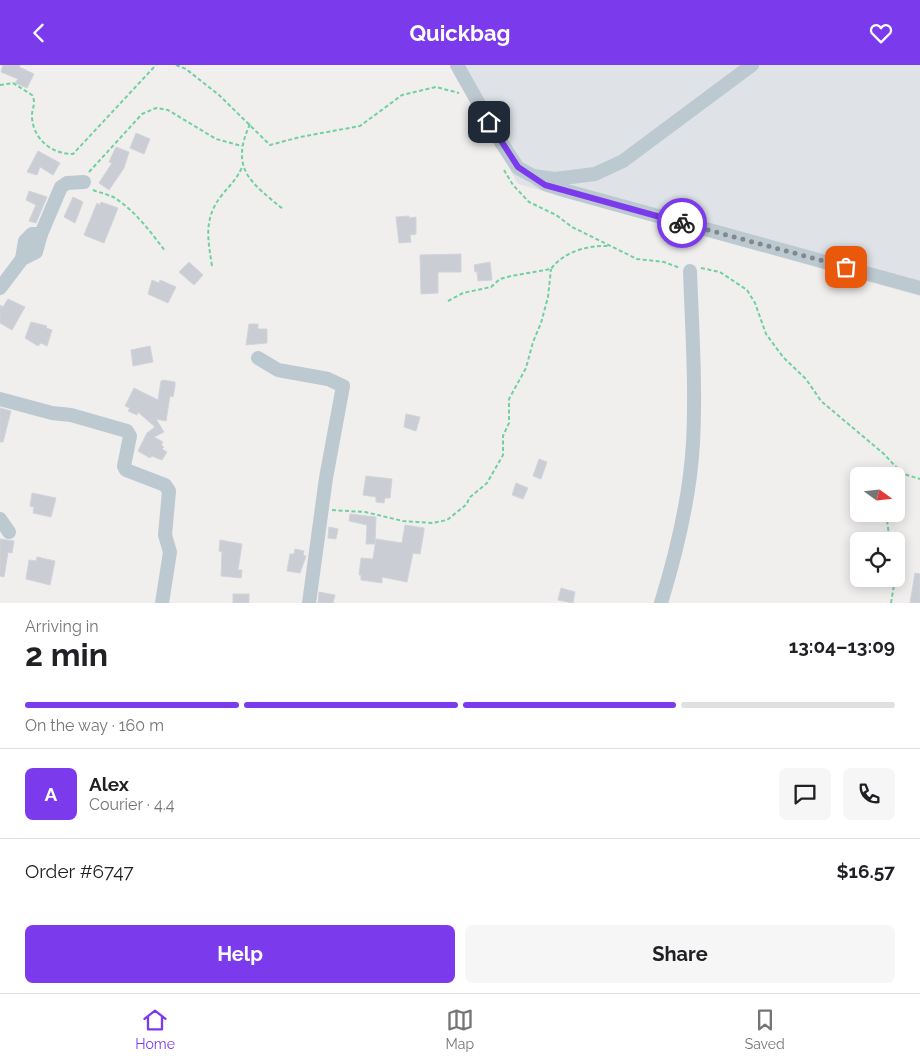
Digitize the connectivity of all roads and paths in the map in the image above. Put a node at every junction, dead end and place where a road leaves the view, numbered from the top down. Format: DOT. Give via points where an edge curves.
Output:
graph roads {
  1 [pos="156,65"];
  2 [pos="176,65"];
  3 [pos="185,65"];
  4 [pos="457,65"];
  5 [pos="752,65"];
  6 [pos="186,69"];
  7 [pos="0,85"];
  8 [pos="460,93"];
  9 [pos="250,124"];
  10 [pos="242,146"];
  11 [pos="242,167"];
  12 [pos="503,168"];
  13 [pos="533,176"];
  14 [pos="84,183"];
  15 [pos="284,210"];
  16 [pos="610,246"];
  17 [pos="165,251"];
  18 [pos="212,266"];
  19 [pos="551,269"];
  20 [pos="690,271"];
  21 [pos="0,288"];
  22 [pos="920,288"];
  23 [pos="448,301"];
  24 [pos="258,359"];
  25 [pos="0,399"];
  26 [pos="908,475"];
  27 [pos="905,477"];
  28 [pos="920,479"];
  29 [pos="322,510"];
  30 [pos="0,519"];
  31 [pos="9,532"];
  32 [pos="894,587"];
  33 [pos="162,603"];
  34 [pos="309,603"];
  35 [pos="661,603"];
  36 [pos="891,603"];
  1 -- 7 [label="path" via="73,154 50,150 38,135 32,118 35,105 32,95 13,83"];
  2 -- 6 [label="path"];
  3 -- 6 [label="path"];
  4 -- 13 [label="street" via="518,167"];
  5 -- 13 [label="street" via="623,161 595,174 555,179"];
  6 -- 9 [label="path"];
  8 -- 9 [label="path" via="436,87 402,95 360,126 275,145 270,145"];
  9 -- 10 [label="path"];
  10 -- 11 [label="path"];
  10 -- 14 [label="path" via="216,139 168,110 156,108 142,114 91,168"];
  11 -- 15 [label="path" via="255,184"];
  11 -- 18 [label="path" via="208,221"];
  12 -- 16 [label="path" via="529,203"];
  13 -- 22 [label="street" via="545,185"];
  14 -- 17 [label="path" via="126,207"];
  14 -- 21 [label="street" via="68,183 62,187 41,234 32,234 25,241 22,259"];
  16 -- 19 [label="path" via="596,245 578,250"];
  16 -- 20 [label="path" via="637,259 664,262"];
  19 -- 23 [label="path" via="512,275 491,287 463,293"];
  19 -- 29 [label="path" via="542,323 526,368 509,399 509,423 503,436 503,455 487,483 447,520 432,523 403,521 365,512"];
  20 -- 26 [label="path" via="698,268 720,272 747,290 766,334 783,357 835,415"];
  20 -- 35 [label="street" via="693,443 686,503"];
  24 -- 29 [label="street" via="278,370 328,379 343,386"];
  25 -- 33 [label="street" via="127,431 130,436 126,470 165,485 169,491 165,535 170,552"];
  26 -- 27 [label="path"];
  26 -- 28 [label="path"];
  29 -- 34 [label="street"];
  30 -- 31 [label="street"];
  32 -- 36 [label="path"];
}
